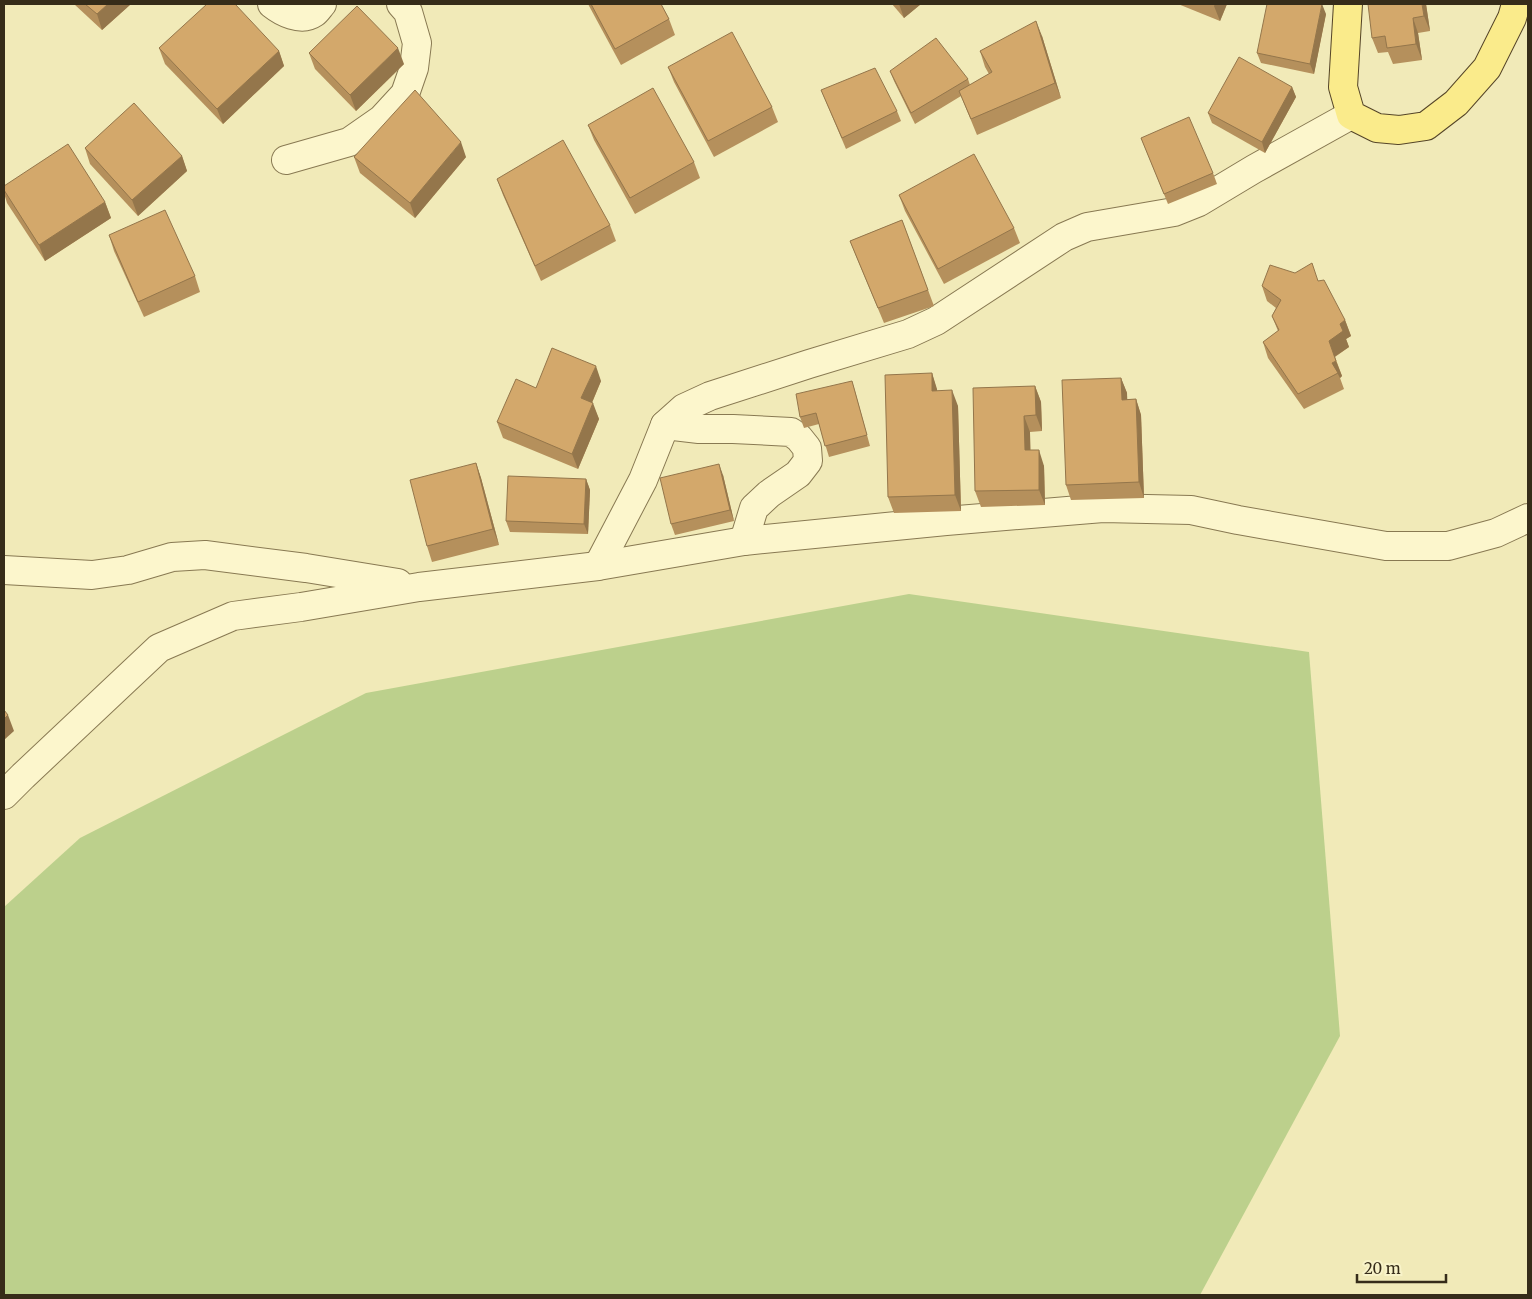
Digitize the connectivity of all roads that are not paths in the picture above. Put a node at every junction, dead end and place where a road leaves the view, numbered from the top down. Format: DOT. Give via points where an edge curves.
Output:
graph roads {
  1 [pos="272,4"];
  2 [pos="322,4"];
  3 [pos="401,4"];
  4 [pos="1348,4"];
  5 [pos="1516,4"];
  6 [pos="1351,115"];
  7 [pos="286,160"];
  8 [pos="665,424"];
  9 [pos="1528,518"];
  10 [pos="744,541"];
  11 [pos="598,566"];
  12 [pos="4,570"];
  13 [pos="419,587"];
  14 [pos="4,795"];
  1 -- 2 [label="street" via="289,14 301,16 313,14"];
  3 -- 7 [label="street" via="408,12 417,43 414,68 405,94 382,119 348,142"];
  4 -- 6 [label="main road" via="1342,86"];
  5 -- 6 [label="main road" via="1487,68 1456,103 1426,126 1399,130 1377,128"];
  6 -- 8 [label="street" via="1191,205 1174,212 1087,227 1064,237 936,321 908,334 710,396 684,408"];
  8 -- 10 [label="street" via="699,429 791,432 807,448 808,461 798,474 754,508"];
  8 -- 11 [label="street" via="643,480"];
  9 -- 10 [label="street" via="1496,533 1448,546 1386,546 1191,510 1104,508"];
  10 -- 11 [label="street"];
  11 -- 13 [label="street"];
  12 -- 13 [label="street" via="92,575 128,570 172,557 205,555"];
  13 -- 14 [label="street" via="233,616 159,648"];
}
